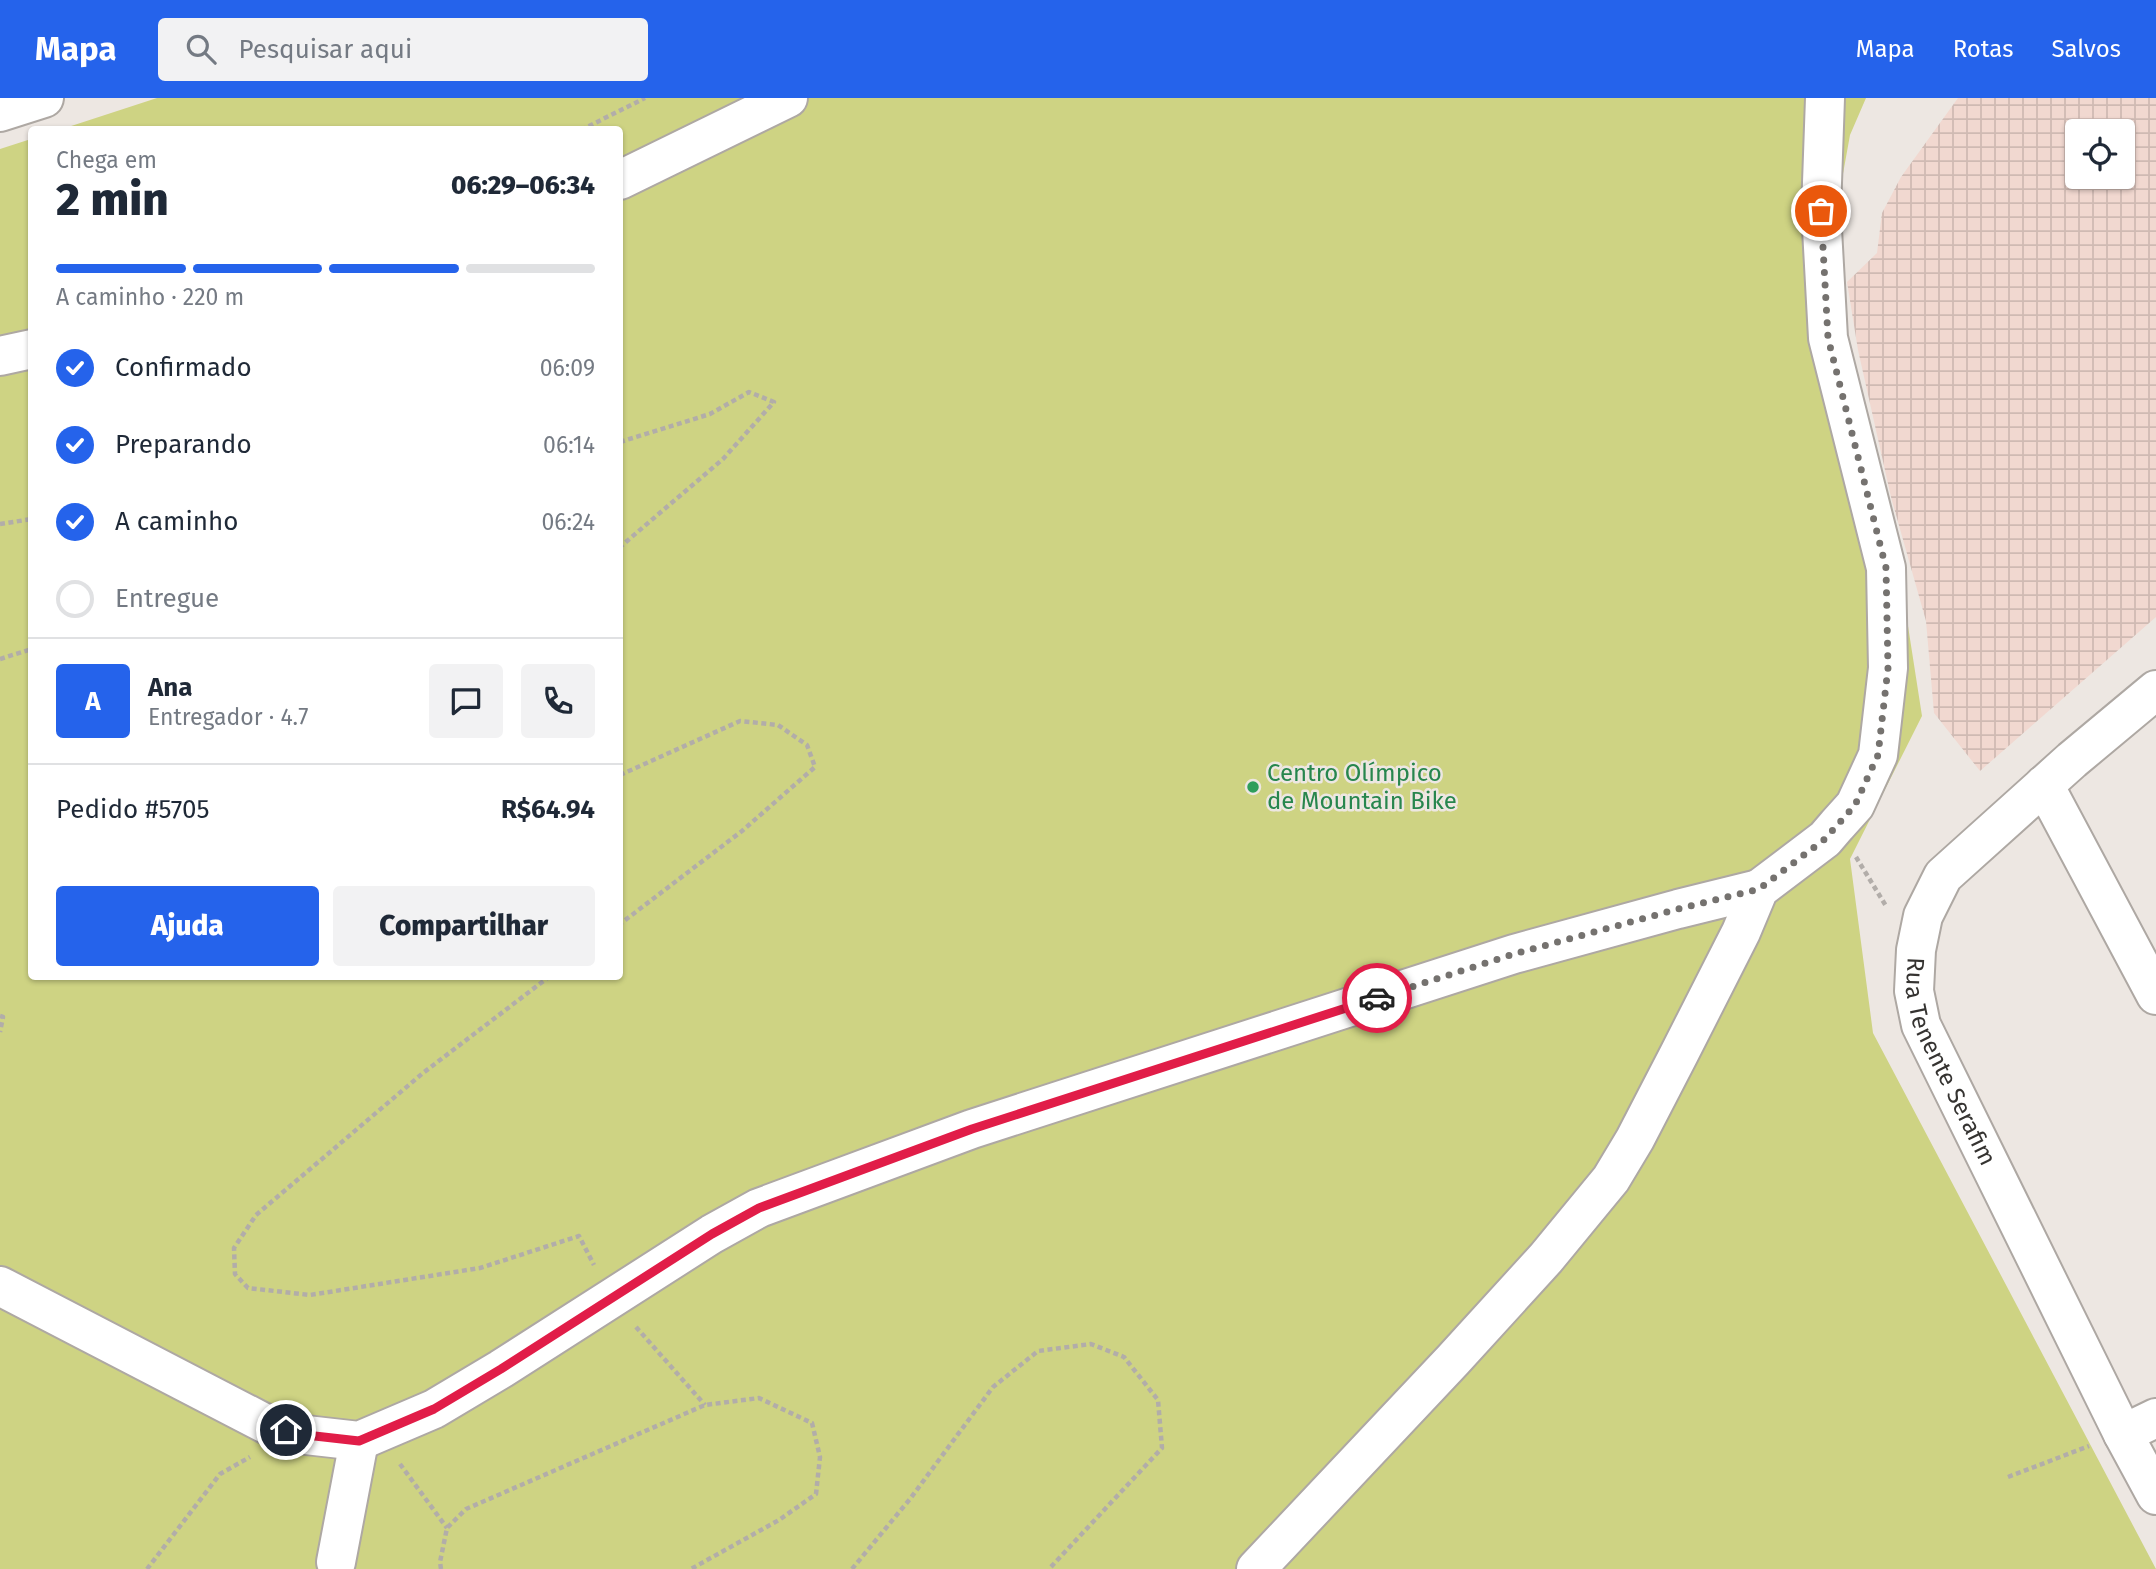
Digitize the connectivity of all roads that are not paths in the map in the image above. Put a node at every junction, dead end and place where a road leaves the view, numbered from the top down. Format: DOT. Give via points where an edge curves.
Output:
graph roads {
  1 [pos="44,98"];
  2 [pos="788,98"];
  3 [pos="1825,98"];
  4 [pos="0,112"];
  5 [pos="623,179"];
  6 [pos="28,350"];
  7 [pos="0,356"];
  8 [pos="2156,690"];
  9 [pos="2044,785"];
  10 [pos="1759,889"];
  11 [pos="2156,995"];
  12 [pos="0,1286"];
  13 [pos="2139,1426"];
  14 [pos="358,1444"];
  15 [pos="2156,1495"];
  16 [pos="332,1567"];
  17 [pos="1256,1569"];
  1 -- 4 [label="street"];
  2 -- 5 [label="street"];
  3 -- 10 [label="street" via="1821,211 1828,338 1886,568 1888,656 1878,755 1855,805 1825,839"];
  6 -- 7 [label="street"];
  8 -- 9 [label="street, Rua Tenente Serafim"];
  9 -- 11 [label="street"];
  9 -- 13 [label="street, Rua Tenente Serafim" via="1943,876 1923,916 1914,991 1921,1026"];
  10 -- 14 [label="street" via="1514,954 972,1129 759,1208 434,1409"];
  10 -- 17 [label="street" via="1667,1079 1611,1179 1546,1258"];
  12 -- 14 [label="street" via="266,1424"];
  13 -- 15 [label="street, Rua Tenente Serafim"];
  14 -- 16 [label="street"];
}
